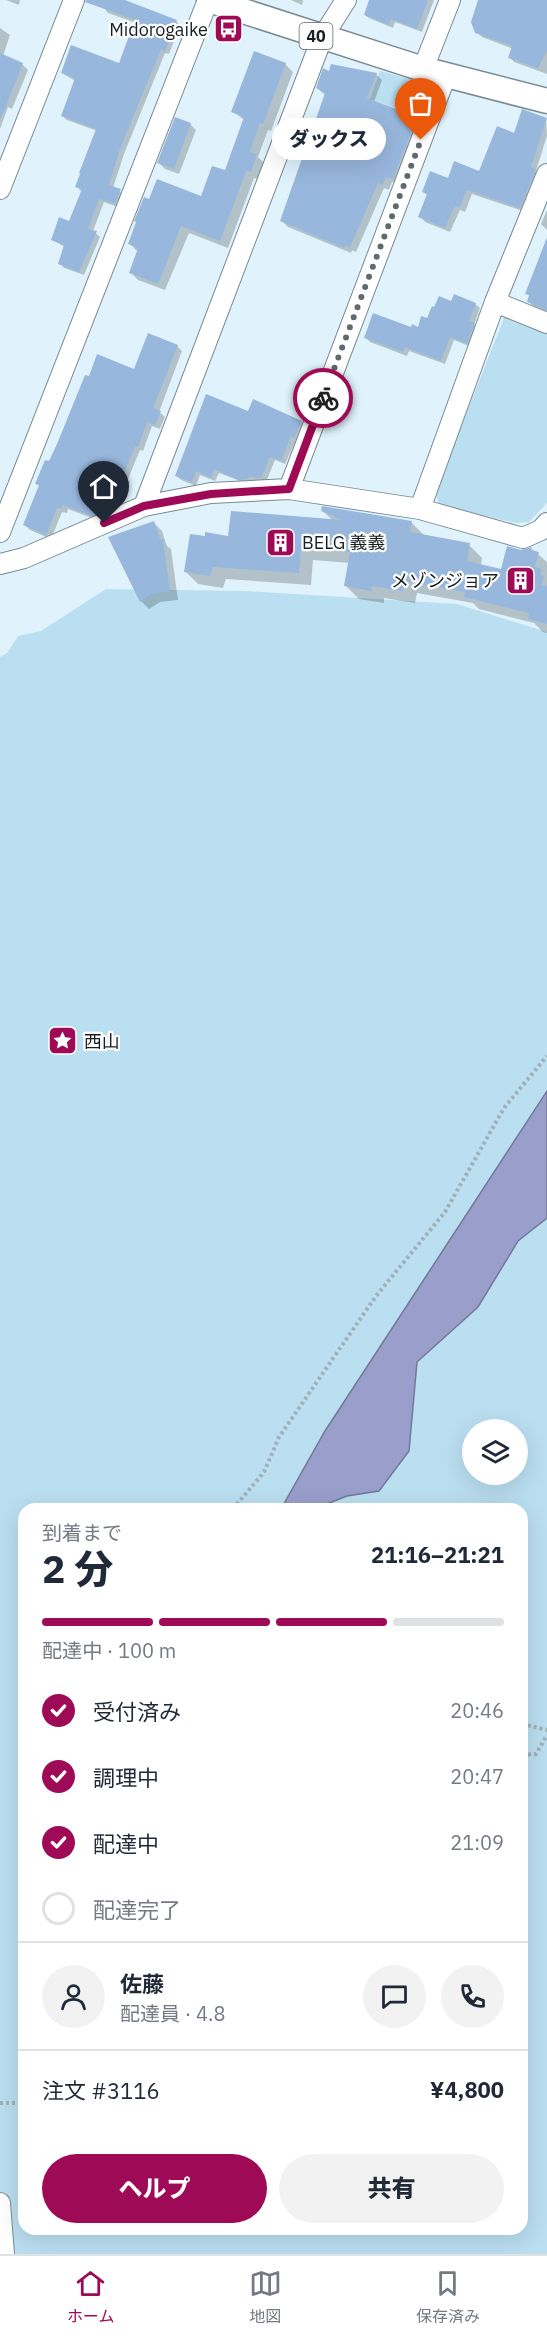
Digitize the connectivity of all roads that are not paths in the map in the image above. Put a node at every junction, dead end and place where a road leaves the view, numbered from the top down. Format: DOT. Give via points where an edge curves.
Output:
graph roads {
  1 [pos="74,0"];
  2 [pos="208,0"];
  3 [pos="346,0"];
  4 [pos="450,0"];
  5 [pos="322,38"];
  6 [pos="435,72"];
  7 [pos="547,101"];
  8 [pos="547,174"];
  9 [pos="0,189"];
  10 [pos="495,302"];
  11 [pos="547,323"];
  12 [pos="289,489"];
  13 [pos="144,506"];
  14 [pos="420,509"];
  15 [pos="547,523"];
  16 [pos="0,532"];
  17 [pos="0,564"];
  18 [pos="0,2203"];
  19 [pos="4,2254"];
  1 -- 9 [label="street"];
  2 -- 5 [label="main road, 40"];
  2 -- 16 [label="street"];
  3 -- 5 [label="street"];
  4 -- 6 [label="street"];
  5 -- 6 [label="main road, 40"];
  5 -- 13 [label="street"];
  6 -- 7 [label="main road, 40"];
  6 -- 12 [label="street"];
  8 -- 10 [label="street"];
  10 -- 11 [label="street"];
  10 -- 14 [label="street"];
  12 -- 13 [label="street" via="211,494"];
  12 -- 14 [label="street"];
  13 -- 17 [label="street" via="24,558"];
  14 -- 15 [label="street" via="523,538"];
  18 -- 19 [label="street"];
}
